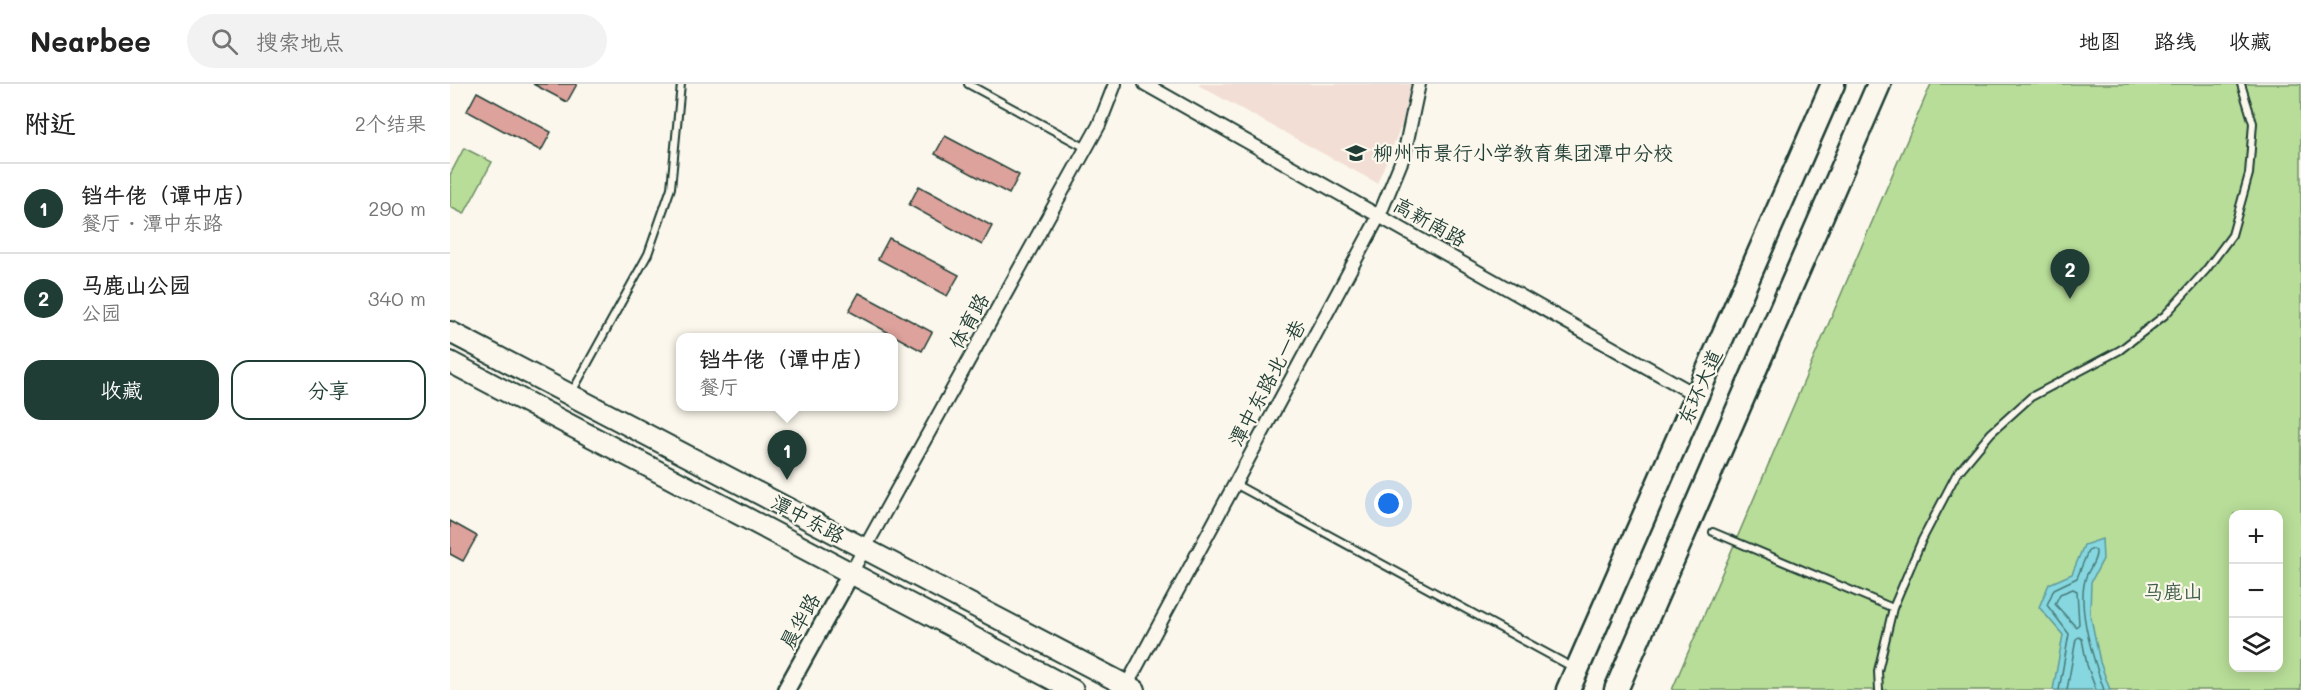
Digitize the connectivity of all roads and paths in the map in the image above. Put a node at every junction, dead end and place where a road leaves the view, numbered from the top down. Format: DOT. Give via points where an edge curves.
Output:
graph roads {
  1 [pos="681,84"];
  2 [pos="968,84"];
  3 [pos="1114,84"];
  4 [pos="1145,84"];
  5 [pos="1419,84"];
  6 [pos="1833,84"];
  7 [pos="1879,84"];
  8 [pos="2241,84"];
  9 [pos="1086,148"];
  10 [pos="1379,216"];
  11 [pos="450,332"];
  12 [pos="450,362"];
  13 [pos="570,394"];
  14 [pos="1696,395"];
  15 [pos="1235,484"];
  16 [pos="1713,532"];
  17 [pos="864,548"];
  18 [pos="851,573"];
  19 [pos="1893,608"];
  20 [pos="1577,669"];
  21 [pos="1128,688"];
  22 [pos="786,690"];
  23 [pos="1073,690"];
  24 [pos="1568,690"];
  25 [pos="1616,690"];
  26 [pos="1879,690"];
  1 -- 13 [label="lane" via="671,188 648,254"];
  2 -- 9 [label="lane"];
  3 -- 9 [label="street, 体育路"];
  4 -- 10 [label="street, 高新南路"];
  5 -- 10 [label="street, 潭中东路北一巷" via="1404,155"];
  6 -- 14 [label="highway, 东环大道"];
  7 -- 25 [label="highway"];
  8 -- 19 [label="lane" via="2253,123 2249,174 2232,235 2165,315 2120,350 2031,397 1991,433 1956,475"];
  9 -- 17 [label="street, 体育路"];
  10 -- 14 [label="street, 高新南路"];
  10 -- 15 [label="street, 潭中东路北一巷"];
  11 -- 13 [label="main road, 潭中东路"];
  12 -- 18 [label="main road, 潭中东路"];
  13 -- 17 [label="main road, 潭中东路"];
  14 -- 20 [label="highway, 东环大道"];
  15 -- 20 [label="lane"];
  15 -- 21 [label="street, 潭中东路北一巷"];
  16 -- 19 [label="lane"];
  17 -- 18 [label="street, 体育路"];
  17 -- 21 [label="main road, 潭中东路"];
  18 -- 22 [label="street, 晨华路"];
  18 -- 23 [label="main road, 潭中东路"];
  19 -- 26 [label="lane" via="1878,671"];
  20 -- 24 [label="highway, 东环大道"];
}
